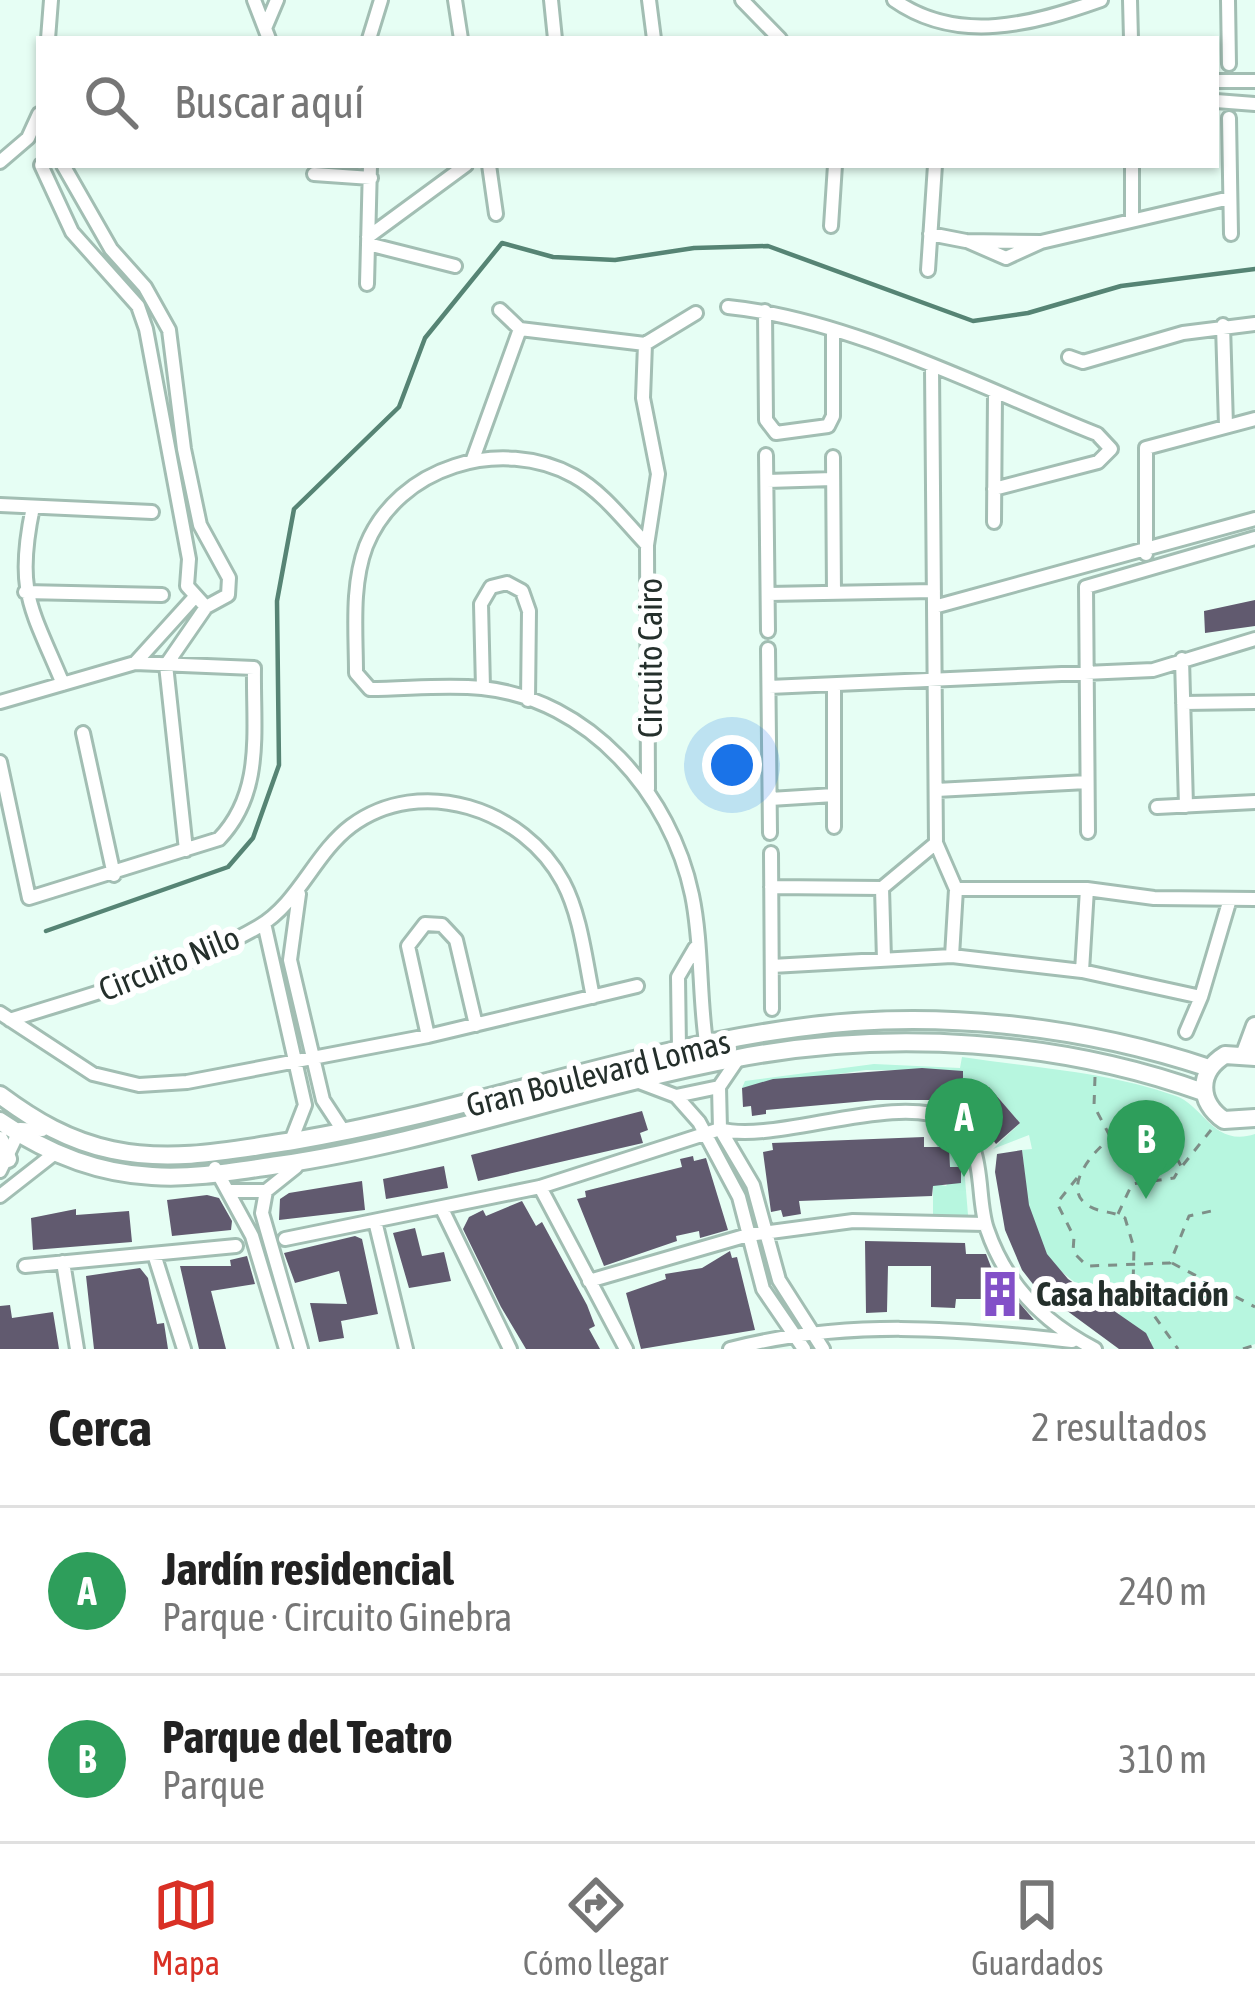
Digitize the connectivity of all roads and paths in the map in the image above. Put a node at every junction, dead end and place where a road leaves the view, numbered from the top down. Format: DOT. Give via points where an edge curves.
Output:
graph roads {
  1 [pos="51,0"];
  2 [pos="254,0"];
  3 [pos="277,0"];
  4 [pos="381,0"];
  5 [pos="455,0"];
  6 [pos="551,0"];
  7 [pos="649,0"];
  8 [pos="742,0"];
  9 [pos="894,0"];
  10 [pos="1098,0"];
  11 [pos="1130,0"];
  12 [pos="1228,0"];
  13 [pos="268,33"];
  14 [pos="48,36"];
  15 [pos="370,36"];
  16 [pos="461,36"];
  17 [pos="556,36"];
  18 [pos="654,36"];
  19 [pos="777,36"];
  20 [pos="1131,36"];
  21 [pos="1229,64"];
  22 [pos="1219,81"];
  23 [pos="1255,81"];
  24 [pos="1219,101"];
  25 [pos="1255,104"];
  26 [pos="1228,118"];
  27 [pos="36,122"];
  28 [pos="28,137"];
  29 [pos="36,155"];
  30 [pos="0,162"];
  31 [pos="42,168"];
  32 [pos="65,168"];
  33 [pos="462,168"];
  34 [pos="489,168"];
  35 [pos="836,168"];
  36 [pos="935,168"];
  37 [pos="1132,168"];
  38 [pos="371,171"];
  39 [pos="314,173"];
  40 [pos="1230,198"];
  41 [pos="496,214"];
  42 [pos="1132,218"];
  43 [pos="831,226"];
  44 [pos="930,234"];
  45 [pos="1231,235"];
  46 [pos="368,240"];
  47 [pos="454,266"];
  48 [pos="928,270"];
  49 [pos="367,284"];
  50 [pos="728,307"];
  51 [pos="500,310"];
  52 [pos="765,311"];
  53 [pos="696,313"];
  54 [pos="1255,324"];
  55 [pos="1223,325"];
  56 [pos="520,329"];
  57 [pos="833,333"];
  58 [pos="645,344"];
  59 [pos="1069,357"];
  60 [pos="932,368"];
  61 [pos="995,394"];
  62 [pos="1255,418"];
  63 [pos="180,421"];
  64 [pos="159,422"];
  65 [pos="1226,426"];
  66 [pos="766,455"];
  67 [pos="833,457"];
  68 [pos="473,459"];
  69 [pos="833,479"];
  70 [pos="766,481"];
  71 [pos="994,489"];
  72 [pos="0,505"];
  73 [pos="33,507"];
  74 [pos="152,512"];
  75 [pos="1255,519"];
  76 [pos="994,523"];
  77 [pos="1255,538"];
  78 [pos="647,545"];
  79 [pos="1145,549"];
  80 [pos="1145,568"];
  81 [pos="934,591"];
  82 [pos="26,592"];
  83 [pos="834,593"];
  84 [pos="768,594"];
  85 [pos="162,595"];
  86 [pos="193,599"];
  87 [pos="934,607"];
  88 [pos="206,608"];
  89 [pos="768,631"];
  90 [pos="1255,639"];
  91 [pos="768,649"];
  92 [pos="1183,659"];
  93 [pos="135,663"];
  94 [pos="166,664"];
  95 [pos="1085,674"];
  96 [pos="935,682"];
  97 [pos="63,684"];
  98 [pos="834,685"];
  99 [pos="769,687"];
  100 [pos="483,688"];
  101 [pos="528,700"];
  102 [pos="0,702"];
  103 [pos="1255,702"];
  104 [pos="1183,703"];
  105 [pos="83,733"];
  106 [pos="0,762"];
  107 [pos="1087,782"];
  108 [pos="648,789"];
  109 [pos="936,790"];
  110 [pos="834,795"];
  111 [pos="770,799"];
  112 [pos="1255,802"];
  113 [pos="1186,806"];
  114 [pos="1157,807"];
  115 [pos="834,827"];
  116 [pos="770,832"];
  117 [pos="1088,832"];
  118 [pos="937,842"];
  119 [pos="186,850"];
  120 [pos="770,853"];
  121 [pos="114,875"];
  122 [pos="301,887"];
  123 [pos="771,887"];
  124 [pos="882,888"];
  125 [pos="956,889"];
  126 [pos="1087,889"];
  127 [pos="1230,899"];
  128 [pos="1255,899"];
  129 [pos="264,923"];
  130 [pos="291,930"];
  131 [pos="696,947"];
  132 [pos="952,956"];
  133 [pos="884,960"];
  134 [pos="772,966"];
  135 [pos="1082,970"];
  136 [pos="637,986"];
  137 [pos="593,997"];
  138 [pos="1202,997"];
  139 [pos="772,1009"];
  140 [pos="5,1016"];
  141 [pos="476,1024"];
  142 [pos="1255,1026"];
  143 [pos="1186,1032"];
  144 [pos="428,1036"];
  145 [pos="706,1042"];
  146 [pos="679,1048"];
  147 [pos="1250,1055"];
  148 [pos="741,1057"];
  149 [pos="314,1058"];
  150 [pos="298,1061"];
  151 [pos="1099,1062"];
  152 [pos="1209,1068"];
  153 [pos="603,1069"];
  154 [pos="639,1082"];
  155 [pos="718,1087"];
  156 [pos="607,1090"];
  157 [pos="1203,1092"];
  158 [pos="0,1095"];
  159 [pos="676,1096"];
  160 [pos="1220,1118"];
  161 [pos="1255,1118"];
  162 [pos="0,1121"];
  163 [pos="344,1132"];
  164 [pos="714,1132"];
  165 [pos="8,1136"];
  166 [pos="290,1141"];
  167 [pos="1113,1142"];
  168 [pos="58,1144"];
  169 [pos="212,1154"];
  170 [pos="308,1161"];
  171 [pos="4,1165"];
  172 [pos="1181,1166"];
  173 [pos="25,1173"];
  174 [pos="216,1174"];
  175 [pos="1078,1176"];
  176 [pos="540,1187"];
  177 [pos="230,1191"];
  178 [pos="266,1191"];
  179 [pos="0,1196"];
  180 [pos="1216,1210"];
  181 [pos="443,1211"];
  182 [pos="1118,1214"];
  183 [pos="375,1221"];
  184 [pos="985,1224"];
  185 [pos="267,1231"];
  186 [pos="767,1233"];
  187 [pos="748,1235"];
  188 [pos="252,1237"];
  189 [pos="285,1239"];
  190 [pos="236,1246"];
  191 [pos="154,1254"];
  192 [pos="1134,1261"];
  193 [pos="63,1262"];
  194 [pos="1171,1263"];
  195 [pos="25,1266"];
  196 [pos="589,1281"];
  197 [pos="1255,1307"];
  198 [pos="811,1332"];
  199 [pos="791,1333"];
  200 [pos="1073,1341"];
  201 [pos="1255,1345"];
  202 [pos="77,1349"];
  203 [pos="184,1349"];
  204 [pos="286,1349"];
  205 [pos="301,1349"];
  206 [pos="406,1349"];
  207 [pos="510,1349"];
  208 [pos="626,1349"];
  209 [pos="730,1349"];
  210 [pos="804,1349"];
  211 [pos="823,1349"];
  212 [pos="1095,1349"];
  213 [pos="1178,1349"];
  214 [pos="1243,1349"];
  1 -- 14 [label="street"];
  2 -- 13 [label="street"];
  3 -- 13 [label="street"];
  4 -- 15 [label="street"];
  5 -- 16 [label="street"];
  6 -- 17 [label="street"];
  7 -- 18 [label="street"];
  8 -- 19 [label="street"];
  9 -- 10 [label="street" via="926,17 977,27 1030,22"];
  11 -- 20 [label="street"];
  12 -- 21 [label="street"];
  22 -- 23 [label="street"];
  24 -- 25 [label="street"];
  26 -- 40 [label="street"];
  27 -- 28 [label="street"];
  28 -- 29 [label="street"];
  28 -- 30 [label="street"];
  31 -- 64 [label="street" via="72,232 138,305"];
  32 -- 63 [label="street" via="111,249 160,307"];
  33 -- 46 [label="street"];
  34 -- 41 [label="street"];
  35 -- 43 [label="street"];
  36 -- 44 [label="street"];
  37 -- 42 [label="street"];
  38 -- 39 [label="street"];
  38 -- 46 [label="street"];
  40 -- 42 [label="street"];
  40 -- 45 [label="street"];
  42 -- 44 [label="street" via="1006,258"];
  44 -- 48 [label="street"];
  46 -- 47 [label="street"];
  46 -- 49 [label="street"];
  50 -- 52 [label="street"];
  51 -- 56 [label="street"];
  52 -- 57 [label="street"];
  52 -- 57 [label="street" via="769,430 828,426"];
  53 -- 58 [label="street"];
  54 -- 55 [label="street"];
  55 -- 59 [label="street" via="1083,362"];
  55 -- 65 [label="street"];
  56 -- 58 [label="street"];
  56 -- 68 [label="street"];
  57 -- 60 [label="street"];
  58 -- 78 [label="street" via="643,398 658,474"];
  60 -- 61 [label="street"];
  60 -- 81 [label="street"];
  61 -- 71 [label="street"];
  61 -- 71 [label="street" via="1097,434 1111,449 1098,462"];
  62 -- 65 [label="street"];
  63 -- 64 [label="street"];
  63 -- 88 [label="street" via="200,525 229,578 227,595"];
  64 -- 86 [label="street"];
  65 -- 79 [label="street" via="1146,448"];
  66 -- 70 [label="street"];
  67 -- 69 [label="street"];
  68 -- 78 [label="street, Circuito Cairo" via="559,468 597,493"];
  68 -- 100 [label="street, Circuito Cairo" via="415,485 380,520 356,605 356,674 370,689"];
  69 -- 70 [label="street"];
  69 -- 83 [label="street"];
  70 -- 84 [label="street"];
  71 -- 76 [label="street"];
  72 -- 73 [label="street"];
  73 -- 74 [label="street"];
  73 -- 82 [label="street" via="21,562"];
  75 -- 79 [label="street"];
  77 -- 80 [label="street"];
  78 -- 108 [label="street, Circuito Cairo"];
  79 -- 80 [label="street"];
  79 -- 87 [label="street"];
  80 -- 95 [label="street" via="1086,587"];
  81 -- 83 [label="street"];
  81 -- 87 [label="street"];
  82 -- 85 [label="street"];
  82 -- 97 [label="street"];
  83 -- 84 [label="street"];
  84 -- 89 [label="street"];
  86 -- 88 [label="street"];
  86 -- 93 [label="street"];
  87 -- 96 [label="street"];
  88 -- 94 [label="street"];
  90 -- 92 [label="street"];
  91 -- 99 [label="street"];
  92 -- 95 [label="street" via="1153,670"];
  92 -- 104 [label="street"];
  93 -- 94 [label="street"];
  93 -- 97 [label="street"];
  94 -- 119 [label="street"];
  94 -- 119 [label="street" via="254,668 252,788 218,839"];
  95 -- 96 [label="street"];
  95 -- 107 [label="street"];
  96 -- 98 [label="street"];
  96 -- 109 [label="street"];
  97 -- 102 [label="street"];
  98 -- 99 [label="street"];
  98 -- 110 [label="street"];
  99 -- 111 [label="street"];
  100 -- 101 [label="street, Circuito Cairo"];
  100 -- 101 [label="street" via="481,604 491,587 507,583 522,591 529,611"];
  101 -- 108 [label="street, Circuito Cairo" via="593,734"];
  103 -- 104 [label="street"];
  104 -- 113 [label="street"];
  105 -- 121 [label="street"];
  106 -- 121 [label="street" via="29,898"];
  107 -- 109 [label="street"];
  107 -- 117 [label="street"];
  108 -- 131 [label="street, Circuito Cairo" via="686,869"];
  109 -- 118 [label="street"];
  110 -- 111 [label="street"];
  110 -- 115 [label="street"];
  111 -- 116 [label="street"];
  112 -- 113 [label="street"];
  113 -- 114 [label="street"];
  118 -- 124 [label="street"];
  118 -- 125 [label="street"];
  119 -- 121 [label="street"];
  120 -- 123 [label="street"];
  122 -- 129 [label="street, Circuito Nilo"];
  122 -- 130 [label="street"];
  122 -- 137 [label="street, Circuito Nilo" via="342,835 369,816 441,801 492,815 533,843 565,884"];
  123 -- 124 [label="street"];
  123 -- 134 [label="street"];
  124 -- 133 [label="street"];
  125 -- 126 [label="street"];
  125 -- 132 [label="street"];
  126 -- 127 [label="street"];
  126 -- 135 [label="street"];
  127 -- 128 [label="street"];
  127 -- 138 [label="street"];
  129 -- 130 [label="street"];
  129 -- 140 [label="street, Circuito Nilo" via="187,962"];
  129 -- 150 [label="street"];
  130 -- 149 [label="street" via="290,960"];
  131 -- 145 [label="street, Circuito Cairo"];
  131 -- 146 [label="street, Circuito Cairo" via="678,977"];
  132 -- 133 [label="street"];
  132 -- 135 [label="street"];
  133 -- 134 [label="street"];
  134 -- 139 [label="street"];
  135 -- 138 [label="street"];
  136 -- 137 [label="street, Circuito Nilo"];
  137 -- 141 [label="street, Circuito Nilo"];
  138 -- 143 [label="street"];
  140 -- 150 [label="street, Circuito Nilo" via="93,1074 140,1085"];
  141 -- 144 [label="street, Circuito Nilo"];
  141 -- 144 [label="street" via="456,940 442,925 425,924 408,946"];
  142 -- 147 [label="main road"];
  144 -- 149 [label="street, Circuito Nilo"];
  145 -- 146 [label="main road, Gran Boulevard Lomas"];
  145 -- 152 [label="main road, Gran Boulevard Lomas" via="886,1021 977,1024 1106,1039"];
  146 -- 153 [label="main road, Gran Boulevard Lomas"];
  147 -- 152 [label="main road" via="1225,1055"];
  148 -- 151 [label="main road, Gran Boulevard Lomas" via="902,1042"];
  148 -- 154 [label="main road, Gran Boulevard Lomas"];
  148 -- 155 [label="street"];
  149 -- 150 [label="street, Circuito Nilo"];
  149 -- 163 [label="street" via="328,1112"];
  150 -- 166 [label="street" via="304,1105"];
  151 -- 157 [label="main road, Gran Boulevard Lomas"];
  151 -- 167 [label="path" via="1094,1106"];
  152 -- 157 [label="main road"];
  153 -- 156 [label="main road"];
  153 -- 163 [label="main road, Gran Boulevard Lomas"];
  154 -- 156 [label="main road, Gran Boulevard Lomas"];
  154 -- 159 [label="street"];
  155 -- 159 [label="street"];
  155 -- 164 [label="street"];
  156 -- 170 [label="main road, Gran Boulevard Lomas"];
  157 -- 160 [label="main road"];
  158 -- 168 [label="main road, Gran Boulevard Lomas"];
  159 -- 164 [label="street"];
  160 -- 161 [label="main road"];
  160 -- 172 [label="path"];
  162 -- 165 [label="main road, Gran Boulevard Lomas"];
  163 -- 166 [label="main road, Gran Boulevard Lomas"];
  164 -- 176 [label="street"];
  164 -- 184 [label="street" via="934,1114 976,1153"];
  164 -- 186 [label="street" via="753,1184"];
  164 -- 187 [label="street"];
  165 -- 168 [label="main road, Gran Boulevard Lomas"];
  165 -- 171 [label="main road"];
  166 -- 169 [label="main road, Gran Boulevard Lomas"];
  167 -- 172 [label="path" via="1174,1153"];
  167 -- 175 [label="path" via="1083,1161"];
  168 -- 169 [label="main road, Gran Boulevard Lomas"];
  168 -- 173 [label="street"];
  168 -- 174 [label="main road, Gran Boulevard Lomas" via="118,1172"];
  169 -- 174 [label="street"];
  170 -- 174 [label="main road, Gran Boulevard Lomas"];
  170 -- 178 [label="street"];
  171 -- 173 [label="street"];
  172 -- 182 [label="path" via="1160,1184 1132,1184"];
  173 -- 179 [label="street"];
  174 -- 177 [label="street"];
  175 -- 182 [label="path" via="1080,1194 1095,1210"];
  175 -- 192 [label="path" via="1057,1203 1076,1258 1087,1266"];
  176 -- 181 [label="street"];
  176 -- 196 [label="street"];
  177 -- 178 [label="street"];
  177 -- 188 [label="street"];
  178 -- 185 [label="street"];
  180 -- 194 [label="path" via="1189,1216"];
  181 -- 183 [label="street"];
  181 -- 207 [label="street"];
  182 -- 192 [label="path" via="1132,1233"];
  183 -- 189 [label="street"];
  183 -- 206 [label="street"];
  184 -- 186 [label="street" via="853,1221"];
  184 -- 200 [label="street" via="1013,1282"];
  185 -- 188 [label="street"];
  185 -- 205 [label="street"];
  186 -- 187 [label="street"];
  186 -- 198 [label="street" via="779,1280"];
  187 -- 196 [label="street"];
  187 -- 199 [label="street" via="763,1289"];
  188 -- 204 [label="street"];
  190 -- 191 [label="street"];
  191 -- 193 [label="street"];
  191 -- 203 [label="street"];
  192 -- 194 [label="path"];
  192 -- 213 [label="path" via="1133,1286"];
  193 -- 195 [label="street"];
  193 -- 202 [label="street"];
  194 -- 197 [label="path"];
  196 -- 208 [label="street"];
  198 -- 199 [label="street"];
  198 -- 200 [label="street" via="952,1328"];
  198 -- 211 [label="street"];
  199 -- 209 [label="street"];
  199 -- 210 [label="street"];
  200 -- 212 [label="street"];
  201 -- 214 [label="path"];
}
